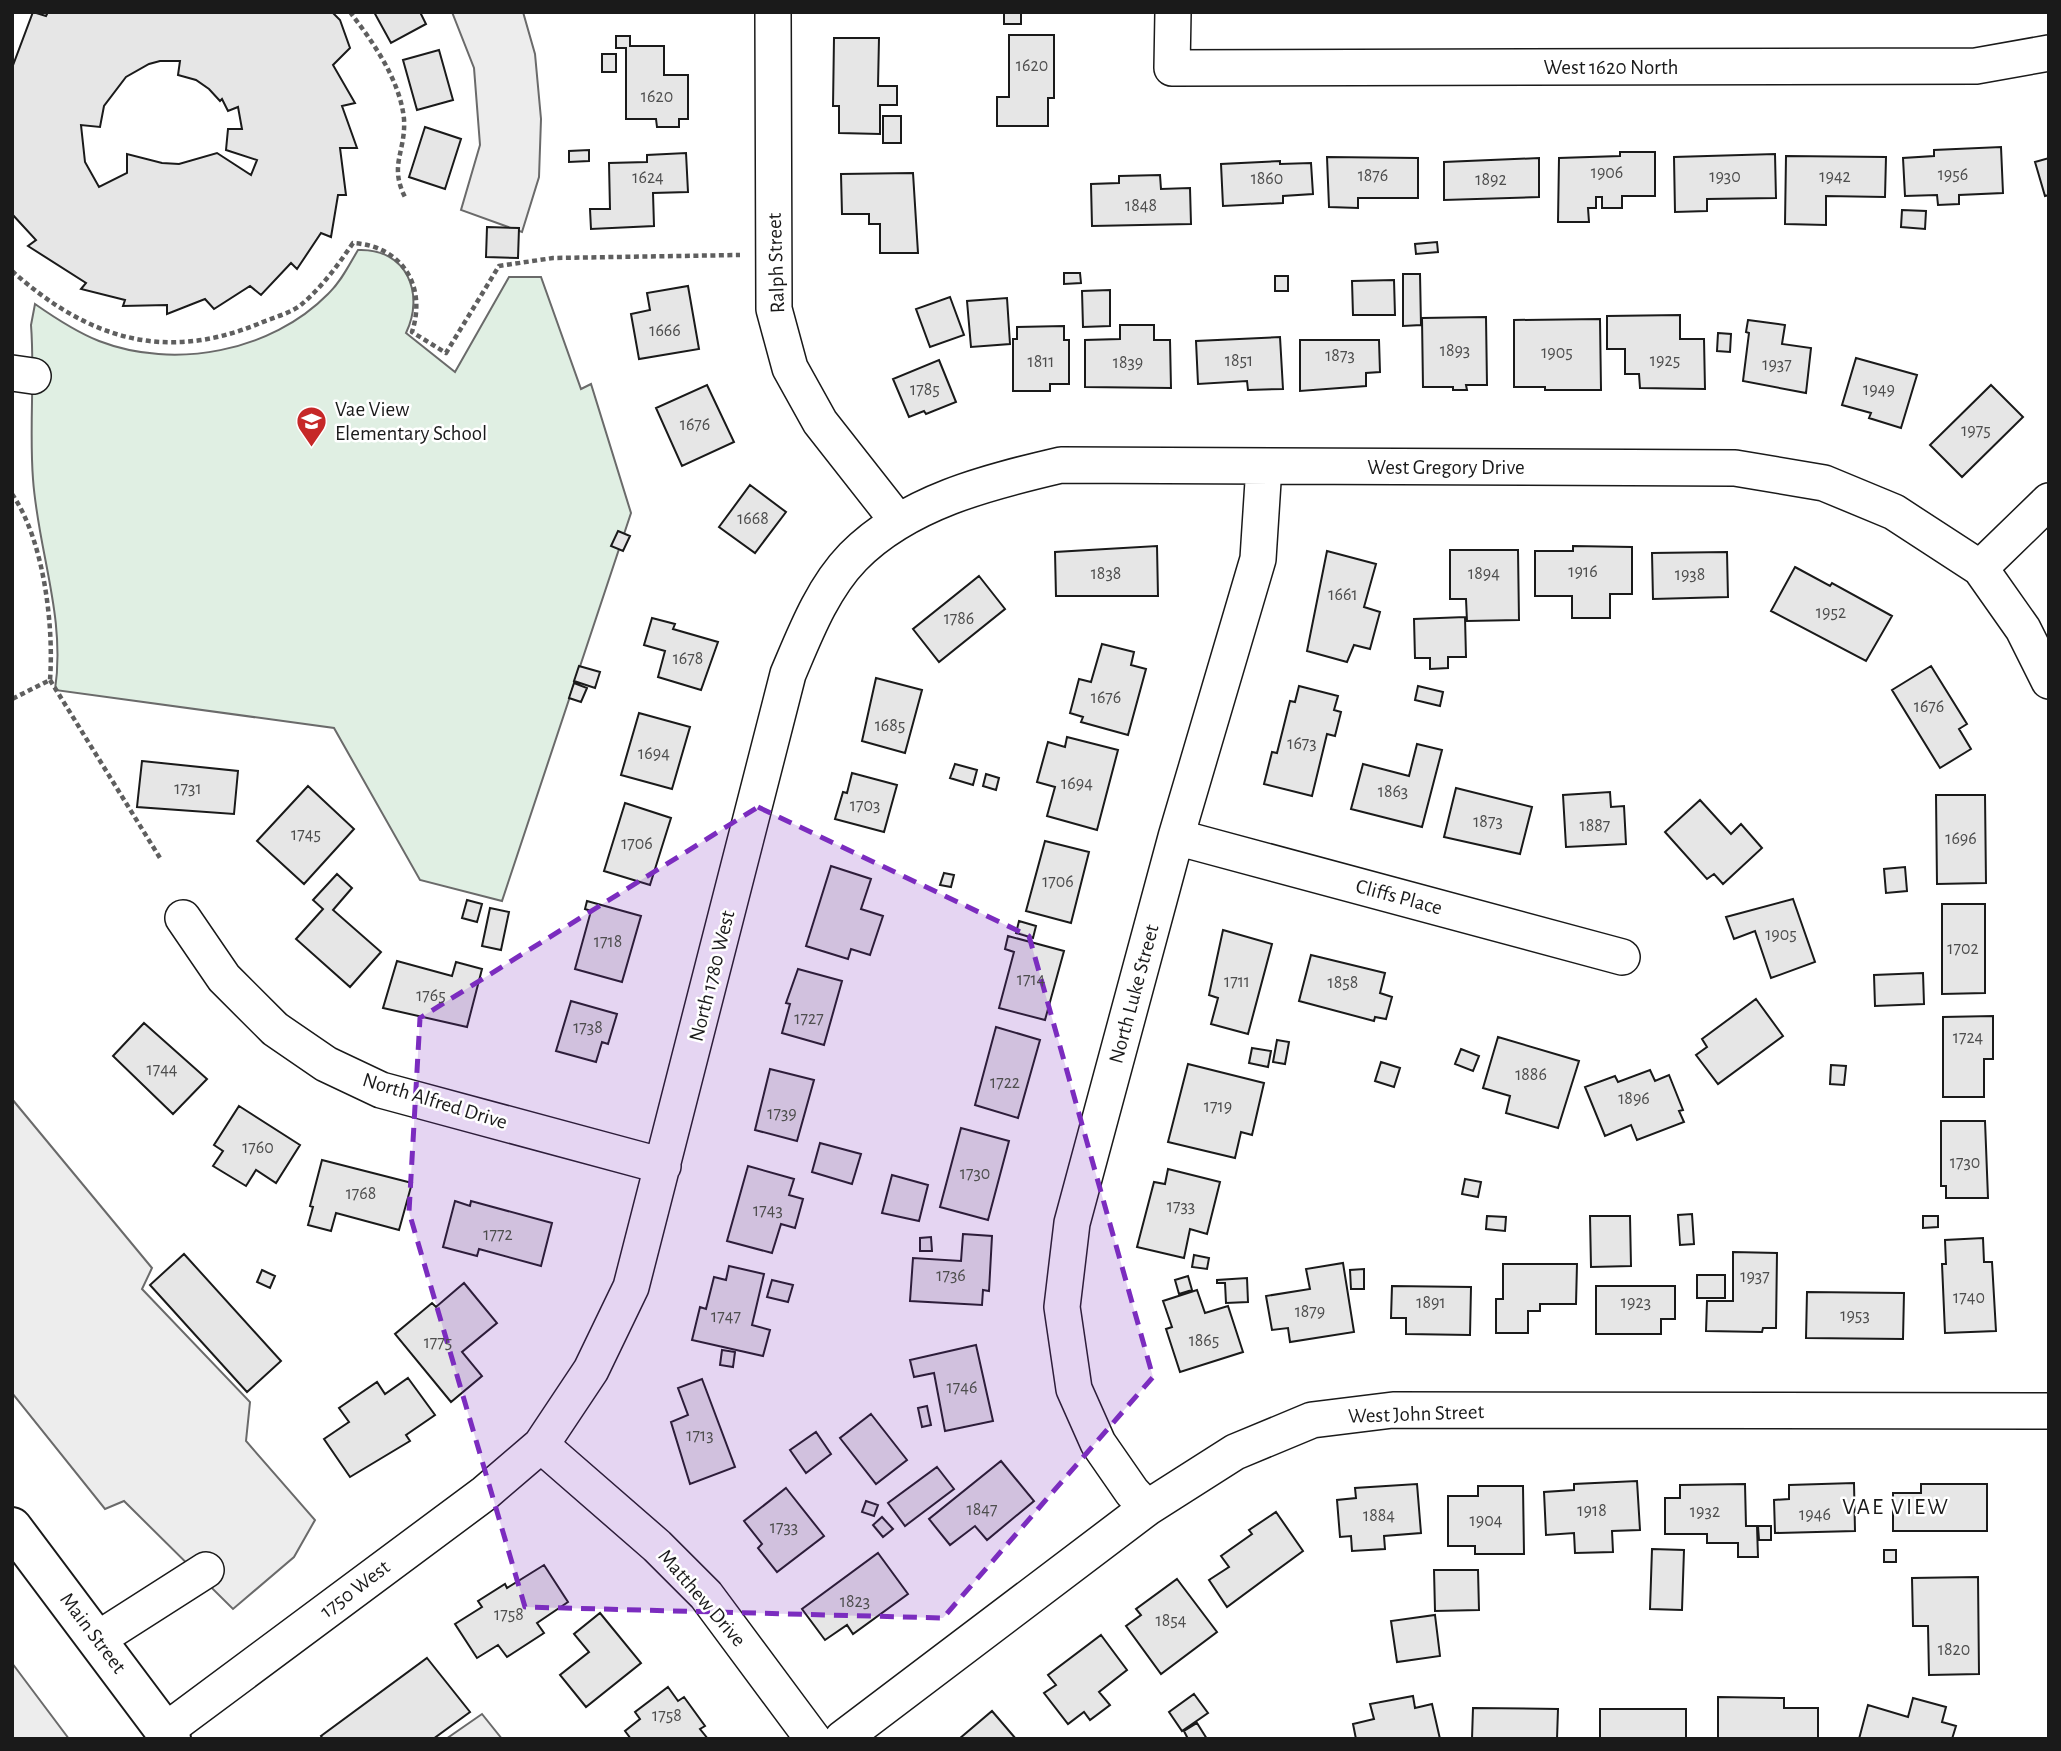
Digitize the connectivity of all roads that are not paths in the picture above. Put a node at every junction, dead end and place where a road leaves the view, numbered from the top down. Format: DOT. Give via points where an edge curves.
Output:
graph roads {
  1 [pos="773,12"];
  2 [pos="1173,12"];
  3 [pos="2049,53"];
  4 [pos="1264,466"];
  5 [pos="2049,501"];
  6 [pos="897,520"];
  7 [pos="1980,568"];
  8 [pos="2049,681"];
  9 [pos="1177,837"];
  10 [pos="184,918"];
  11 [pos="1622,957"];
  12 [pos="663,1166"];
  13 [pos="2049,1411"];
  14 [pos="541,1445"];
  15 [pos="1147,1508"];
  16 [pos="12,1527"];
  17 [pos="206,1570"];
  18 [pos="98,1639"];
  19 [pos="168,1735"];
  20 [pos="813,1739"];
  21 [pos="842,1739"];
  1 -- 6 [label="street, Ralph Street" via="774,309 790,368 820,422"];
  2 -- 3 [label="street, West 1620 North" via="1172,68 1976,66"];
  4 -- 6 [label="street, West Gregory Drive" via="1061,466 990,482"];
  4 -- 7 [label="street, West Gregory Drive" via="1735,468 1824,483 1894,512"];
  4 -- 9 [label="street, North Luke Street" via="1258,559"];
  5 -- 7 [label="street"];
  6 -- 12 [label="street, North 1780 West" via="852,558 815,612 789,674"];
  7 -- 8 [label="street" via="2023,629"];
  9 -- 11 [label="street, Cliffs Place"];
  9 -- 15 [label="street, North Luke Street" via="1072,1223 1062,1307 1074,1388 1098,1443"];
  10 -- 12 [label="street, North Alfred Drive" via="225,978 275,1029 326,1064 382,1090"];
  12 -- 14 [label="street, North 1780 West" via="631,1287 590,1370"];
  13 -- 15 [label="street, West John Street" via="1394,1410 1312,1420 1235,1452"];
  14 -- 19 [label="street, 1750 West" via="485,1493"];
  14 -- 20 [label="street, Matthew Drive" via="706,1595"];
  15 -- 21 [label="street, West John Street"];
  16 -- 18 [label="main road, Main Street"];
  17 -- 18 [label="street"];
  18 -- 19 [label="main road, Main Street"];
}
